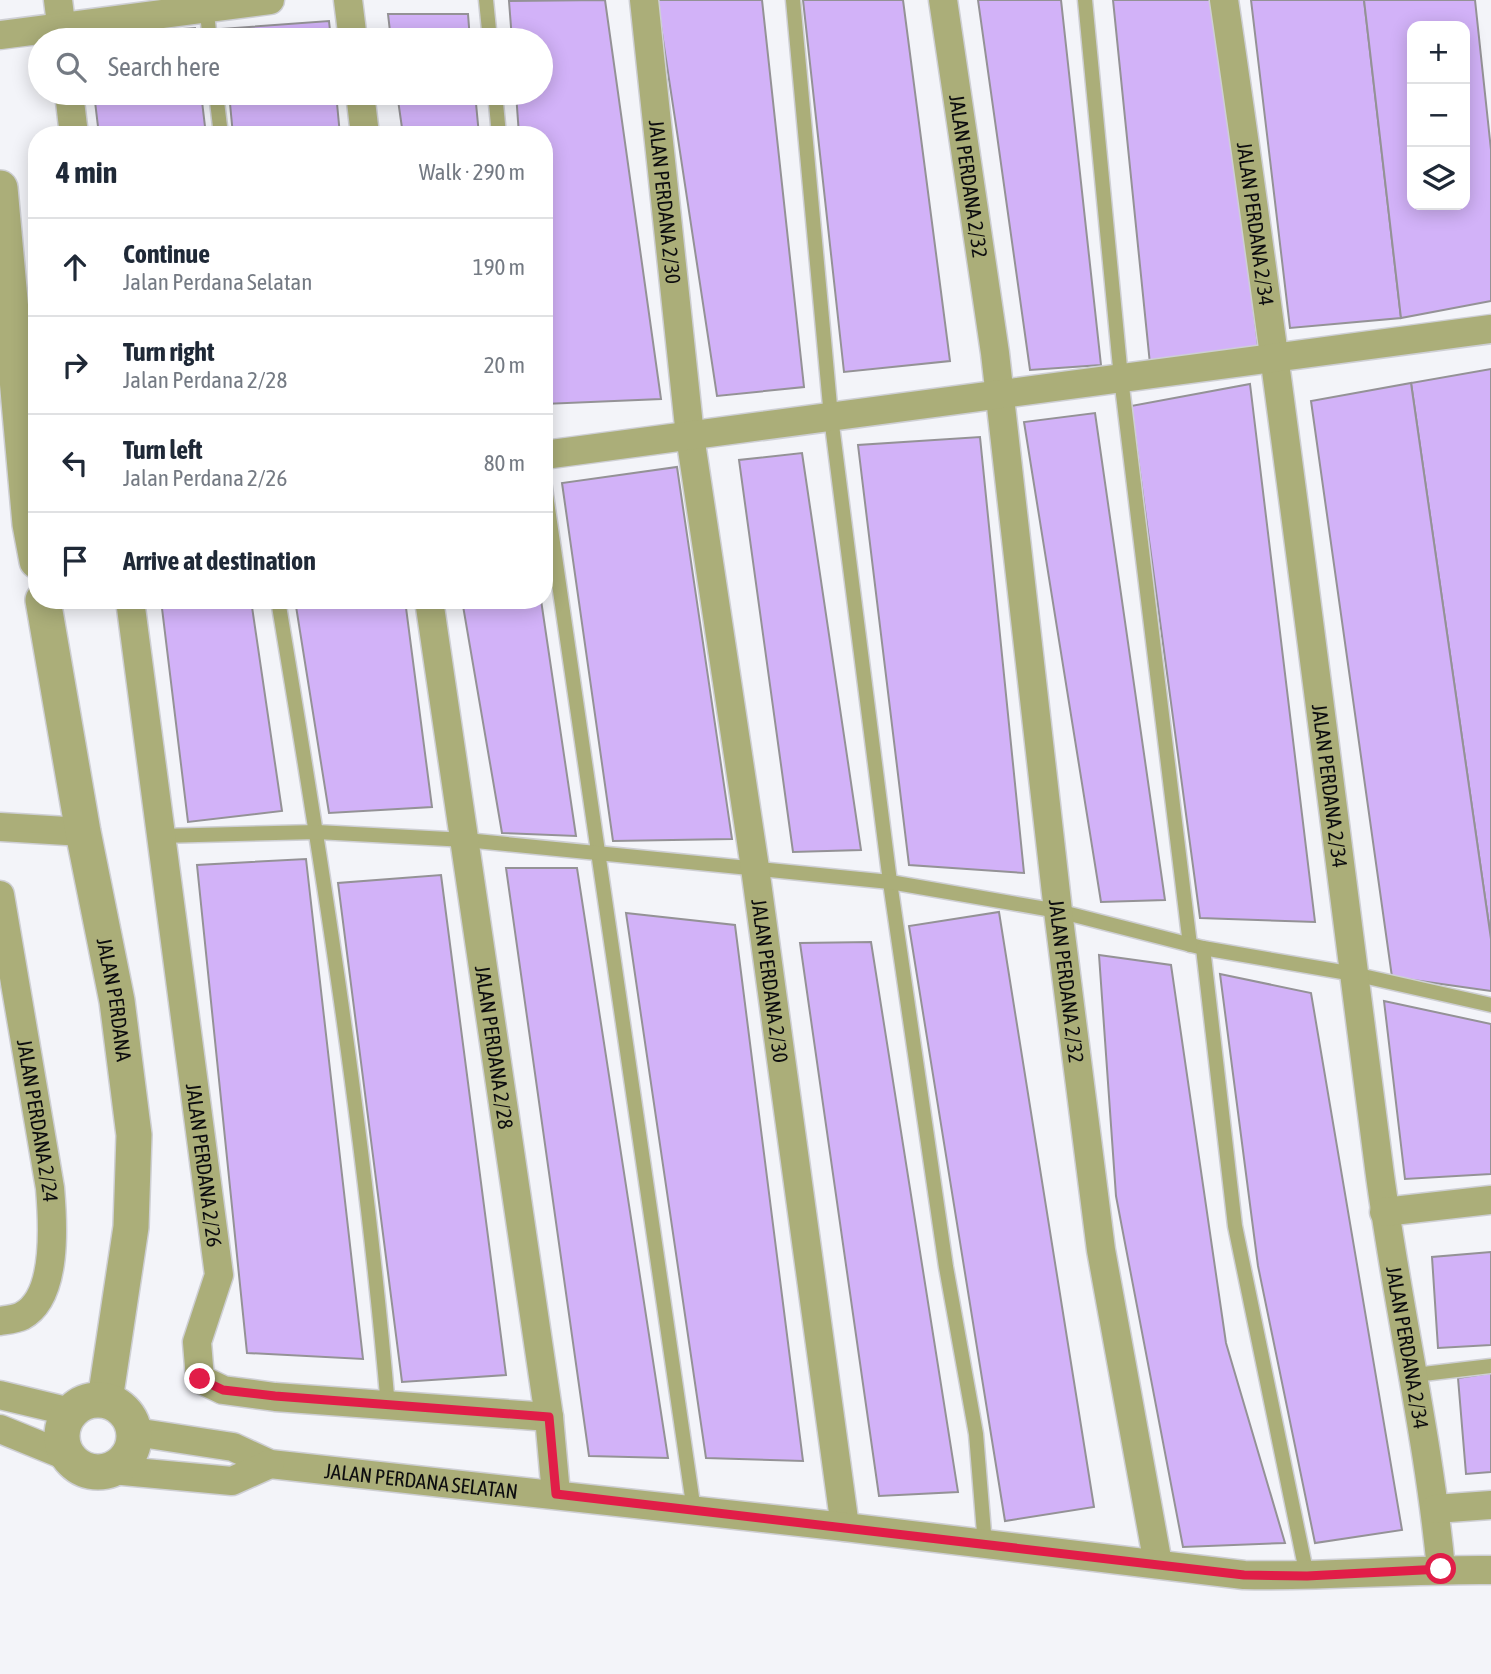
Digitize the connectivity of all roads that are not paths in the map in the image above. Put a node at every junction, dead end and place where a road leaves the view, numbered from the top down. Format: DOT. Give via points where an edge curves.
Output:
graph roads {
  1 [pos="58,0"];
  2 [pos="270,0"];
  3 [pos="348,0"];
  4 [pos="486,0"];
  5 [pos="644,0"];
  6 [pos="793,0"];
  7 [pos="943,0"];
  8 [pos="1085,0"];
  9 [pos="1224,0"];
  10 [pos="206,4"];
  11 [pos="61,28"];
  12 [pos="91,28"];
  13 [pos="209,28"];
  14 [pos="352,28"];
  15 [pos="489,28"];
  16 [pos="0,35"];
  17 [pos="28,35"];
  18 [pos="70,105"];
  19 [pos="217,105"];
  20 [pos="361,105"];
  21 [pos="496,105"];
  22 [pos="73,126"];
  23 [pos="220,126"];
  24 [pos="364,126"];
  25 [pos="498,126"];
  26 [pos="0,188"];
  27 [pos="1491,329"];
  28 [pos="1276,358"];
  29 [pos="1121,379"];
  30 [pos="999,395"];
  31 [pos="831,417"];
  32 [pos="691,436"];
  33 [pos="553,454"];
  34 [pos="28,464"];
  35 [pos="553,540"];
  36 [pos="45,609"];
  37 [pos="131,609"];
  38 [pos="280,609"];
  39 [pos="430,609"];
  40 [pos="0,827"];
  41 [pos="83,832"];
  42 [pos="317,832"];
  43 [pos="160,836"];
  44 [pos="466,840"];
  45 [pos="601,855"];
  46 [pos="755,868"];
  47 [pos="890,881"];
  48 [pos="0,895"];
  49 [pos="1058,911"];
  50 [pos="1197,946"];
  51 [pos="1354,974"];
  52 [pos="1491,1005"];
  53 [pos="1491,1200"];
  54 [pos="1384,1212"];
  55 [pos="0,1321"];
  56 [pos="1491,1366"];
  57 [pos="1415,1375"];
  58 [pos="0,1395"];
  59 [pos="105,1400"];
  60 [pos="388,1408"];
  61 [pos="71,1412"];
  62 [pos="549,1417"];
  63 [pos="0,1429"];
  64 [pos="135,1432"];
  65 [pos="69,1457"];
  66 [pos="270,1464"];
  67 [pos="112,1470"];
  68 [pos="556,1494"];
  69 [pos="1491,1505"];
  70 [pos="1436,1509"];
  71 [pos="694,1511"];
  72 [pos="845,1527"];
  73 [pos="985,1545"];
  74 [pos="1158,1564"];
  75 [pos="1441,1569"];
  76 [pos="1491,1570"];
  77 [pos="1307,1576"];
  1 -- 11 [label="street"];
  2 -- 10 [label="street"];
  3 -- 14 [label="street"];
  4 -- 15 [label="lane"];
  5 -- 32 [label="street, JALAN PERDANA 2/30"];
  6 -- 31 [label="lane"];
  7 -- 30 [label="street, JALAN PERDANA 2/32"];
  8 -- 29 [label="lane"];
  9 -- 28 [label="street, JALAN PERDANA 2/34"];
  10 -- 12 [label="street"];
  10 -- 13 [label="lane"];
  16 -- 17 [label="street"];
  18 -- 22 [label="street"];
  19 -- 23 [label="lane"];
  20 -- 24 [label="street"];
  21 -- 25 [label="lane"];
  26 -- 34 [label="street"];
  27 -- 28 [label="street"];
  28 -- 29 [label="street"];
  28 -- 51 [label="street, JALAN PERDANA 2/34"];
  29 -- 30 [label="street"];
  29 -- 50 [label="lane"];
  30 -- 31 [label="street"];
  30 -- 49 [label="street, JALAN PERDANA 2/32"];
  31 -- 32 [label="street"];
  31 -- 47 [label="lane"];
  32 -- 33 [label="street"];
  32 -- 46 [label="street, JALAN PERDANA 2/30"];
  35 -- 45 [label="lane"];
  36 -- 41 [label="street, JALAN PERDANA"];
  37 -- 43 [label="street, JALAN PERDANA 2/26"];
  38 -- 42 [label="lane"];
  39 -- 44 [label="street, JALAN PERDANA 2/28"];
  40 -- 41 [label="street"];
  41 -- 59 [label="street, JALAN PERDANA" via="117,1001 134,1135 131,1227"];
  42 -- 43 [label="lane"];
  42 -- 44 [label="lane"];
  42 -- 60 [label="lane" via="378,1295"];
  43 -- 60 [label="street, JALAN PERDANA 2/26" via="219,1275 197,1342 200,1379 223,1390"];
  44 -- 45 [label="lane"];
  44 -- 62 [label="street, JALAN PERDANA 2/28"];
  45 -- 46 [label="lane"];
  45 -- 71 [label="lane"];
  46 -- 47 [label="lane"];
  46 -- 72 [label="street, JALAN PERDANA 2/30"];
  47 -- 49 [label="lane"];
  47 -- 73 [label="lane" via="946,1267 976,1434"];
  48 -- 55 [label="street, JALAN PERDANA 2/24" via="53,1225 50,1265 37,1303 21,1317"];
  49 -- 50 [label="lane"];
  49 -- 74 [label="street, JALAN PERDANA 2/32" via="1101,1250"];
  50 -- 51 [label="lane"];
  50 -- 77 [label="lane" via="1235,1226"];
  51 -- 52 [label="lane"];
  51 -- 54 [label="street, JALAN PERDANA 2/34"];
  53 -- 54 [label="street"];
  54 -- 57 [label="street, JALAN PERDANA 2/34"];
  56 -- 57 [label="lane"];
  57 -- 70 [label="street, JALAN PERDANA 2/34"];
  58 -- 61 [label="street"];
  59 -- 61 [label="street" via="93,1400"];
  59 -- 64 [label="street" via="125,1412"];
  60 -- 62 [label="street, JALAN PERDANA 2/26"];
  61 -- 65 [label="street" via="62,1434"];
  62 -- 68 [label="street, JALAN PERDANA 2/28"];
  63 -- 65 [label="street"];
  64 -- 66 [label="street" via="233,1447"];
  64 -- 67 [label="street" via="130,1455"];
  65 -- 67 [label="street" via="89,1471"];
  66 -- 67 [label="street" via="232,1481"];
  66 -- 68 [label="street, JALAN PERDANA SELATAN"];
  68 -- 71 [label="street, JALAN PERDANA SELATAN"];
  69 -- 70 [label="street"];
  70 -- 75 [label="street, JALAN PERDANA 2/34"];
  71 -- 72 [label="street, JALAN PERDANA SELATAN"];
  72 -- 73 [label="street, JALAN PERDANA SELATAN"];
  73 -- 74 [label="street, JALAN PERDANA SELATAN"];
  74 -- 77 [label="street, JALAN PERDANA SELATAN" via="1244,1575"];
  75 -- 76 [label="street, JALAN PERDANA SELATAN"];
  75 -- 77 [label="street, JALAN PERDANA SELATAN"];
}
